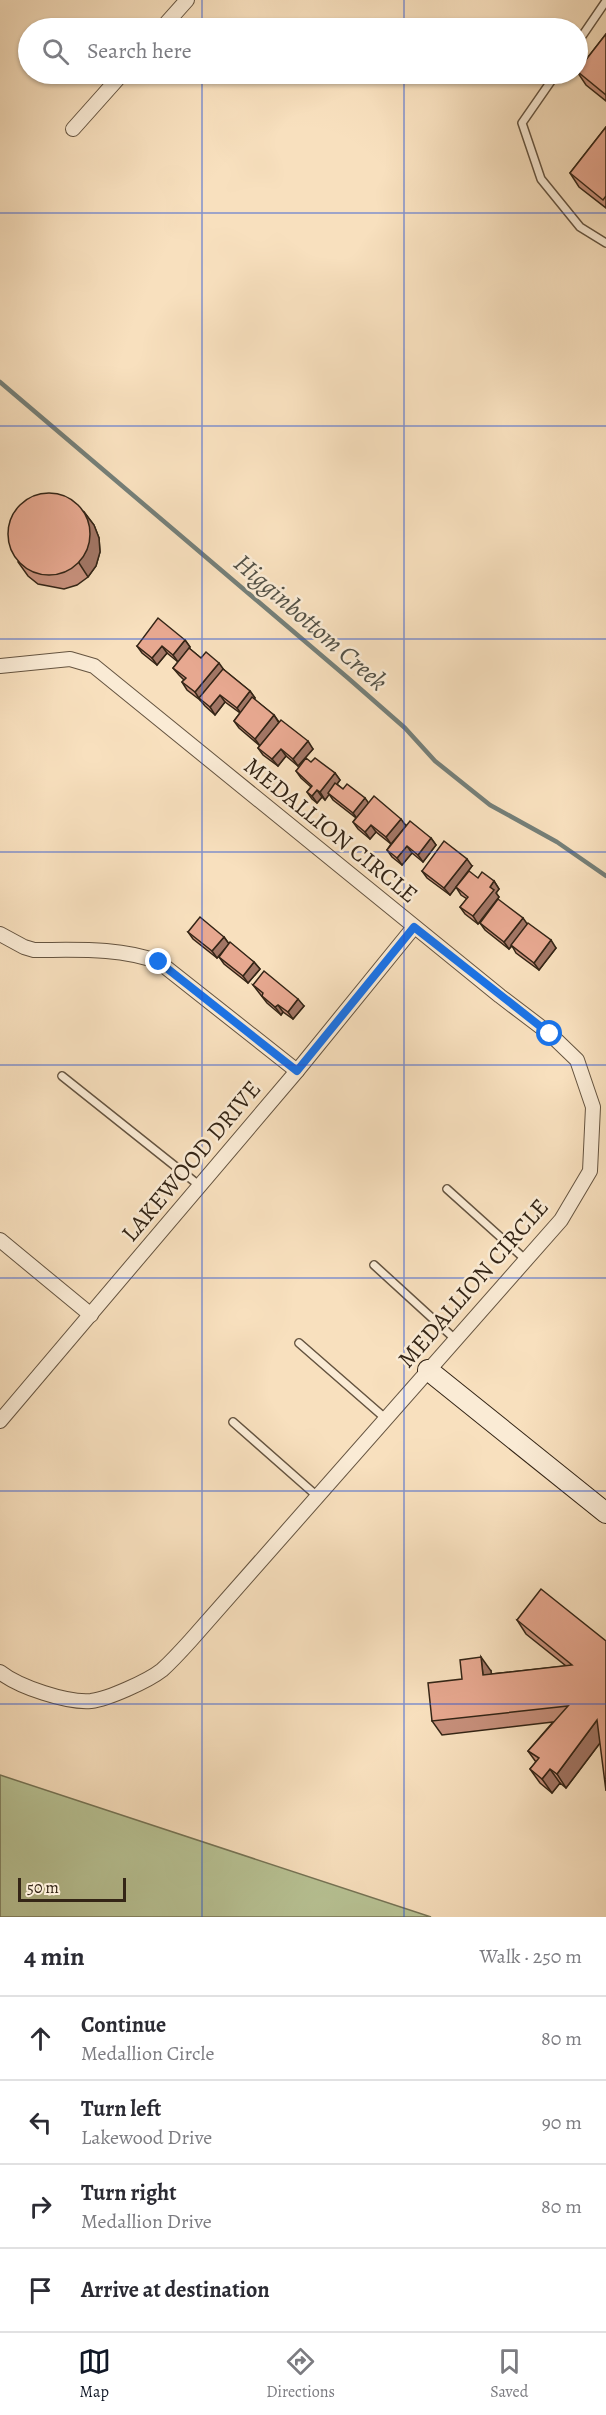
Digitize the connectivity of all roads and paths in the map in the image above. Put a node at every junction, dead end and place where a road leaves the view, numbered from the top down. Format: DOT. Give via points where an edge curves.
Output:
graph roads {
  1 [pos="187,0"];
  2 [pos="606,1"];
  3 [pos="171,18"];
  4 [pos="588,27"];
  5 [pos="113,84"];
  6 [pos="549,84"];
  7 [pos="73,129"];
  8 [pos="606,243"];
  9 [pos="0,666"];
  10 [pos="414,927"];
  11 [pos="0,934"];
  12 [pos="297,1071"];
  13 [pos="62,1076"];
  14 [pos="200,1186"];
  15 [pos="447,1189"];
  16 [pos="0,1240"];
  17 [pos="526,1260"];
  18 [pos="374,1265"];
  19 [pos="91,1315"];
  20 [pos="455,1339"];
  21 [pos="299,1343"];
  22 [pos="428,1370"];
  23 [pos="385,1418"];
  24 [pos="0,1421"];
  25 [pos="233,1422"];
  26 [pos="317,1496"];
  27 [pos="606,1513"];
  28 [pos="0,1672"];
  1 -- 3 [label="street"];
  2 -- 4 [label="lane"];
  5 -- 7 [label="street"];
  6 -- 8 [label="lane" via="522,123 541,179 580,227"];
  9 -- 10 [label="street, MEDALLION CIRCLE" via="70,659 94,666"];
  10 -- 12 [label="street, LAKEWOOD DRIVE"];
  10 -- 17 [label="street, MEDALLION CIRCLE" via="550,1034 577,1060 593,1107 590,1171 561,1220"];
  11 -- 12 [label="street" via="34,950 99,950 159,962"];
  12 -- 14 [label="street, LAKEWOOD DRIVE"];
  13 -- 14 [label="lane"];
  14 -- 19 [label="street, LAKEWOOD DRIVE"];
  15 -- 17 [label="lane"];
  16 -- 19 [label="street"];
  17 -- 20 [label="street, MEDALLION CIRCLE"];
  18 -- 20 [label="lane"];
  19 -- 24 [label="street, LAKEWOOD DRIVE"];
  20 -- 22 [label="street, MEDALLION CIRCLE"];
  21 -- 23 [label="lane"];
  22 -- 23 [label="street, MEDALLION CIRCLE"];
  22 -- 27 [label="street"];
  23 -- 26 [label="street, MEDALLION CIRCLE"];
  25 -- 26 [label="lane"];
  26 -- 28 [label="street, MEDALLION CIRCLE" via="161,1671 122,1691 91,1701 45,1693 12,1682"];
}
